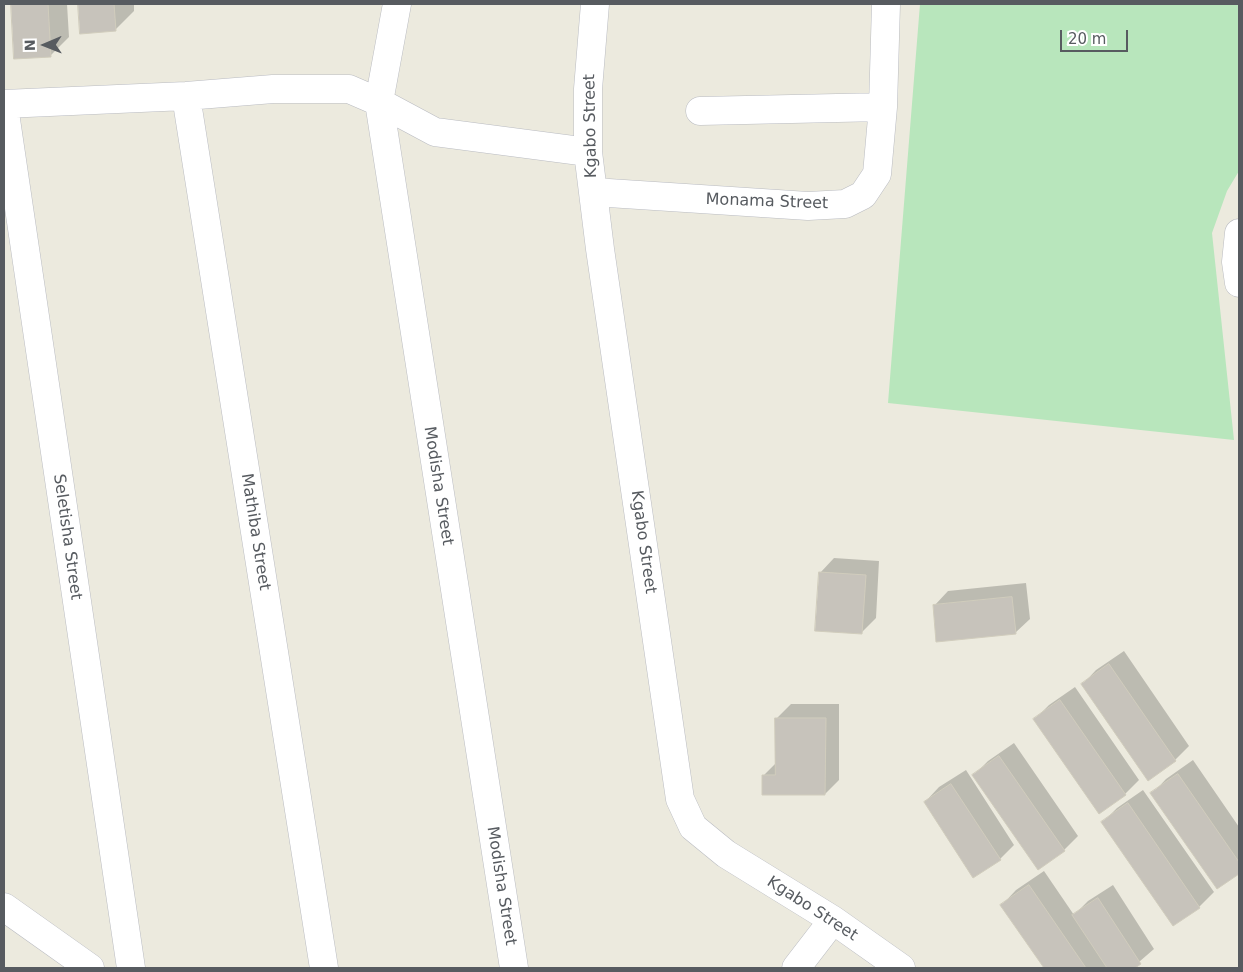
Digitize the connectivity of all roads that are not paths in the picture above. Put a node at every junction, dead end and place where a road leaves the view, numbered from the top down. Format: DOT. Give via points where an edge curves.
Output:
graph roads {
  1 [pos="396,4"];
  2 [pos="594,4"];
  3 [pos="886,4"];
  4 [pos="186,96"];
  5 [pos="379,102"];
  6 [pos="4,105"];
  7 [pos="882,107"];
  8 [pos="700,111"];
  9 [pos="588,152"];
  10 [pos="593,192"];
  11 [pos="1239,233"];
  12 [pos="1239,283"];
  13 [pos="4,907"];
  14 [pos="833,920"];
  15 [pos="90,968"];
  16 [pos="130,968"];
  17 [pos="324,968"];
  18 [pos="514,968"];
  19 [pos="796,968"];
  20 [pos="901,968"];
  1 -- 5 [label="street, Modisha Street"];
  2 -- 9 [label="street, Kgabo Street" via="588,89"];
  3 -- 7 [label="street, Monama Street"];
  4 -- 5 [label="street" via="273,89 349,89"];
  4 -- 6 [label="street"];
  4 -- 17 [label="street, Mathiba Street"];
  5 -- 9 [label="street" via="435,132"];
  5 -- 18 [label="street, Modisha Street"];
  6 -- 16 [label="street, Seletisha Street"];
  7 -- 8 [label="street"];
  7 -- 10 [label="street, Monama Street" via="877,174 864,195 845,204 808,206"];
  9 -- 10 [label="street, Kgabo Street"];
  10 -- 14 [label="street, Kgabo Street" via="680,799 693,826 726,854"];
  11 -- 12 [label="street" via="1236,262"];
  13 -- 15 [label="street"];
  14 -- 19 [label="street"];
  14 -- 20 [label="street, Kgabo Street"];
}
